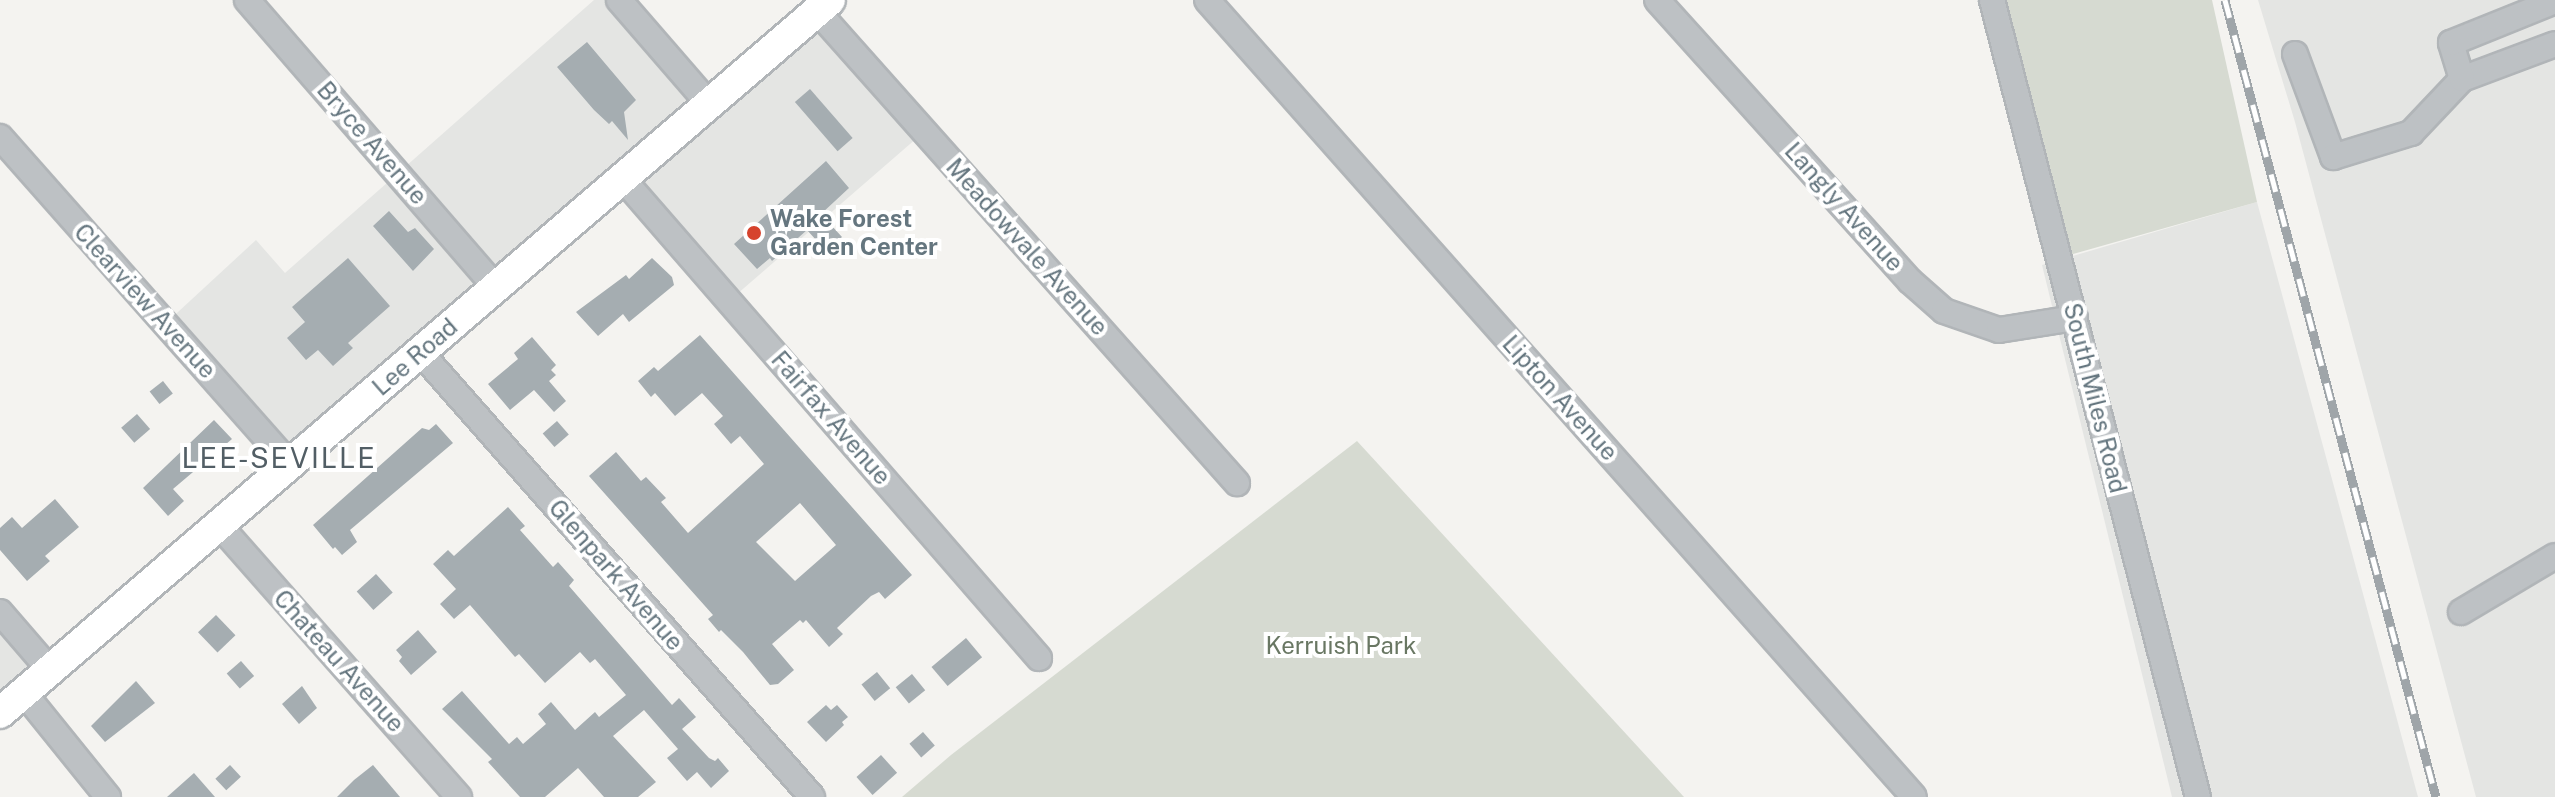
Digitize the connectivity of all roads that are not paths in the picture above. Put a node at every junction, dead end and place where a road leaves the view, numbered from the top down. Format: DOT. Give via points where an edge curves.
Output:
graph roads {
  1 [pos="247,0"];
  2 [pos="619,0"];
  3 [pos="1207,0"];
  4 [pos="1657,0"];
  5 [pos="1992,0"];
  6 [pos="2555,1"];
  7 [pos="824,5"];
  8 [pos="2555,44"];
  9 [pos="2295,54"];
  10 [pos="2462,79"];
  11 [pos="709,104"];
  12 [pos="0,137"];
  13 [pos="622,178"];
  14 [pos="496,287"];
  15 [pos="2075,318"];
  16 [pos="420,352"];
  17 [pos="290,465"];
  18 [pos="1237,483"];
  19 [pos="219,525"];
  20 [pos="2555,556"];
  21 [pos="0,612"];
  22 [pos="2461,612"];
  23 [pos="1039,658"];
  24 [pos="50,670"];
  25 [pos="24,693"];
  26 [pos="0,713"];
  27 [pos="108,797"];
  28 [pos="459,797"];
  29 [pos="812,797"];
  30 [pos="1914,797"];
  31 [pos="2198,797"];
  1 -- 14 [label="street, Bryce Avenue"];
  2 -- 11 [label="street"];
  3 -- 30 [label="street, Lipton Avenue"];
  4 -- 15 [label="street, Langly Avenue" via="1910,281 1944,311 1999,330"];
  5 -- 15 [label="street, South Miles Road"];
  6 -- 10 [label="street" via="2451,43"];
  7 -- 11 [label="main road, Lee Road"];
  7 -- 18 [label="street, Meadowvale Avenue"];
  8 -- 10 [label="street"];
  9 -- 10 [label="street" via="2333,157 2411,133"];
  11 -- 13 [label="main road, Lee Road"];
  12 -- 17 [label="street, Clearview Avenue"];
  13 -- 14 [label="main road, Lee Road"];
  13 -- 23 [label="street, Fairfax Avenue"];
  14 -- 16 [label="main road, Lee Road"];
  15 -- 31 [label="street, South Miles Road"];
  16 -- 17 [label="main road, Lee Road"];
  16 -- 29 [label="street, Glenpark Avenue"];
  17 -- 19 [label="main road, Lee Road"];
  19 -- 24 [label="main road, Lee Road"];
  19 -- 28 [label="street, Chateau Avenue"];
  20 -- 22 [label="street"];
  21 -- 24 [label="street"];
  24 -- 25 [label="main road, Lee Road"];
  25 -- 26 [label="main road, Lee Road"];
  25 -- 27 [label="street"];
}
